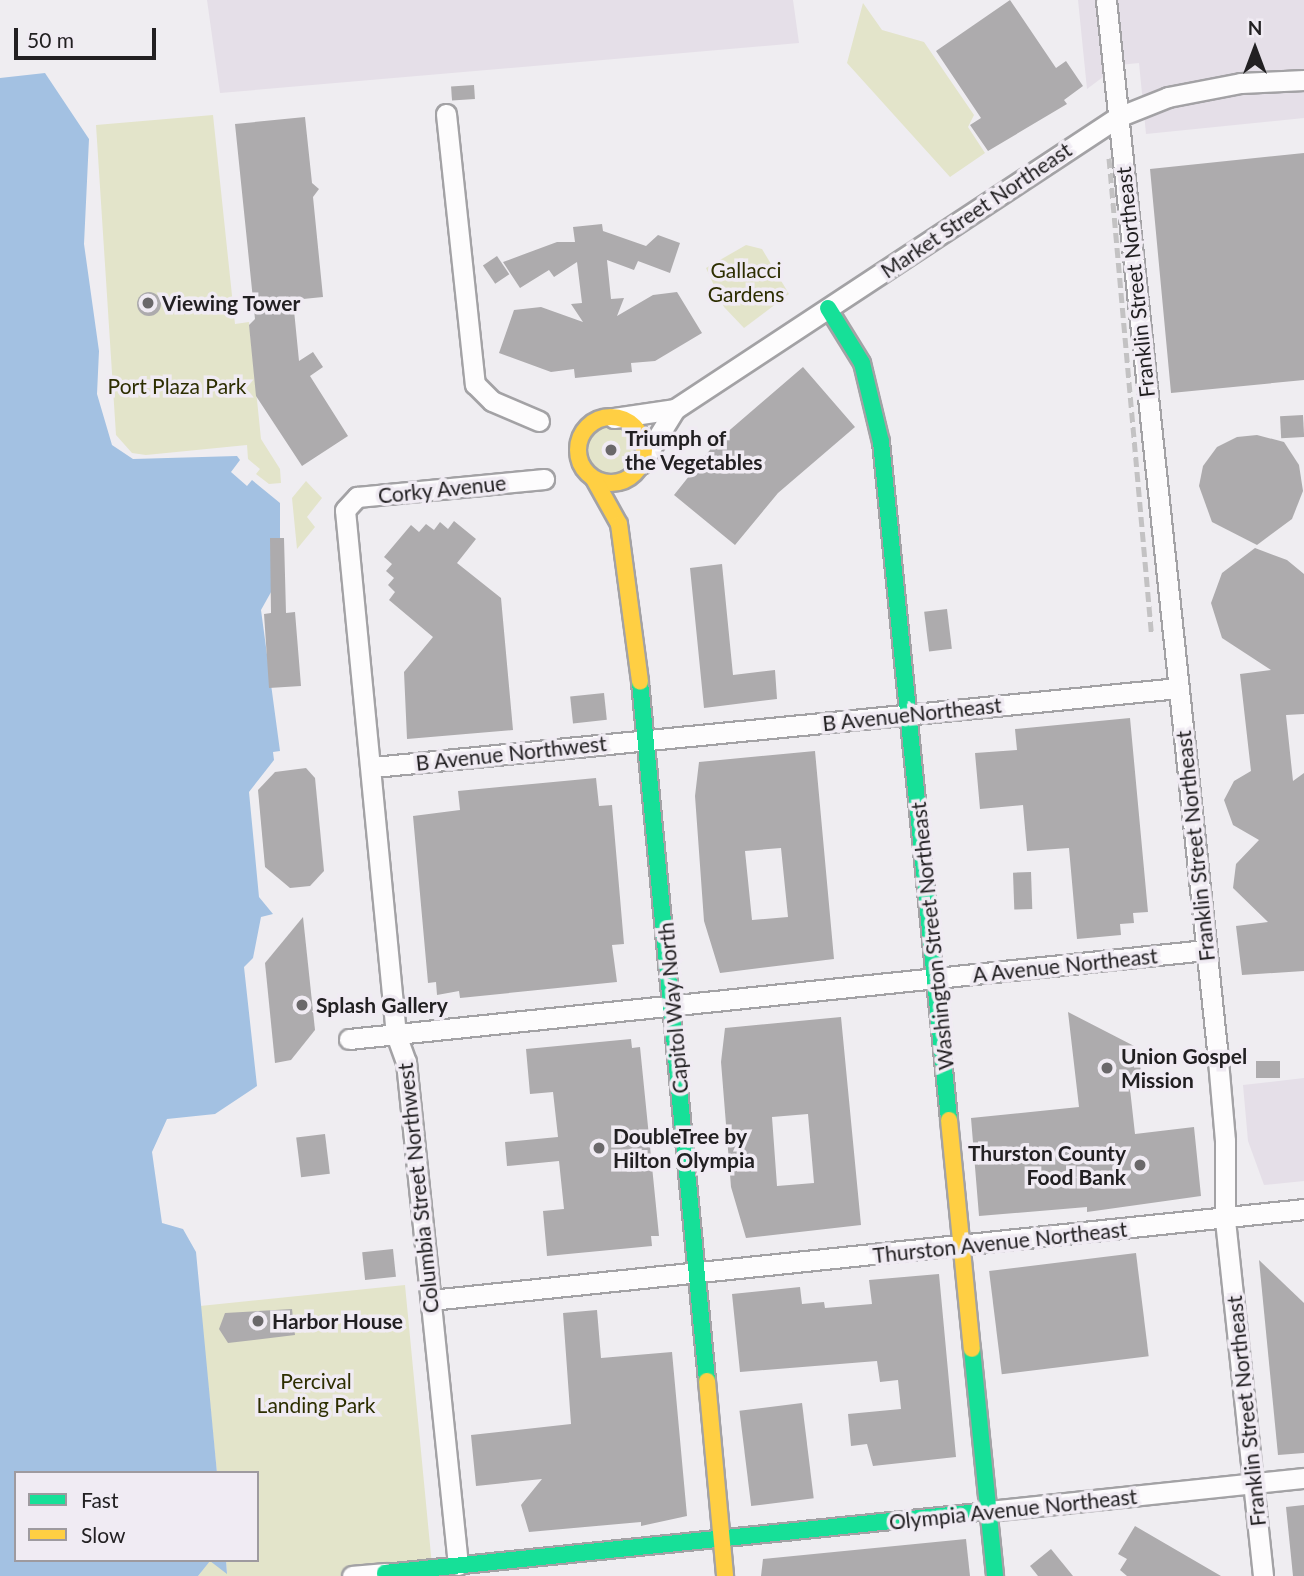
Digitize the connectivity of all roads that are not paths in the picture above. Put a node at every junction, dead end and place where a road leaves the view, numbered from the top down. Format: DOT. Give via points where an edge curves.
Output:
graph roads {
  1 [pos="1106,0"];
  2 [pos="1304,80"];
  3 [pos="446,114"];
  4 [pos="1118,117"];
  5 [pos="828,307"];
  6 [pos="675,409"];
  7 [pos="614,418"];
  8 [pos="539,421"];
  9 [pos="642,464"];
  10 [pos="544,479"];
  11 [pos="594,479"];
  12 [pos="346,509"];
  13 [pos="619,524"];
  14 [pos="1178,688"];
  15 [pos="908,714"];
  16 [pos="647,739"];
  17 [pos="374,766"];
  18 [pos="1206,950"];
  19 [pos="938,979"];
  20 [pos="673,1006"];
  21 [pos="396,1035"];
  22 [pos="349,1039"];
  23 [pos="1304,1209"];
  24 [pos="1225,1220"];
  25 [pos="962,1246"];
  26 [pos="695,1271"];
  27 [pos="431,1300"];
  28 [pos="1304,1478"];
  29 [pos="1254,1484"];
  30 [pos="989,1511"];
  31 [pos="721,1538"];
  32 [pos="458,1571"];
  33 [pos="385,1573"];
  34 [pos="352,1576"];
  35 [pos="725,1576"];
  36 [pos="995,1576"];
  37 [pos="1263,1576"];
  1 -- 4 [label="street"];
  2 -- 4 [label="street, Market Street Northeast" via="1241,83 1168,97"];
  3 -- 8 [label="street" via="475,384 492,401"];
  4 -- 5 [label="street, Market Street Northeast"];
  4 -- 14 [label="street, Franklin Street Northeast"];
  5 -- 6 [label="street, Market Street Northeast"];
  5 -- 15 [label="street, Washington Street Northeast" via="862,363 875,399"];
  6 -- 7 [label="street, Market Street Northeast"];
  6 -- 9 [label="street, Market Street Northeast"];
  7 -- 9 [label="street" via="631,424 642,438"];
  7 -- 11 [label="street" via="588,426 578,443 580,464"];
  9 -- 11 [label="street" via="621,482"];
  9 -- 13 [label="street, Capitol Way North"];
  10 -- 12 [label="street, Corky Avenue" via="357,497"];
  11 -- 13 [label="street, Capitol Way North"];
  12 -- 17 [label="street, Columbia Street Northwest"];
  13 -- 16 [label="street, Capitol Way North"];
  14 -- 15 [label="street, B AvenueNortheast"];
  14 -- 18 [label="street, Franklin Street Northeast"];
  15 -- 16 [label="street, B AvenueNortheast"];
  15 -- 19 [label="street, Washington Street Northeast"];
  16 -- 17 [label="street, B Avenue Northwest"];
  16 -- 20 [label="street, Capitol Way North"];
  17 -- 21 [label="street, Columbia Street Northwest"];
  18 -- 19 [label="street, A Avenue Northeast"];
  18 -- 24 [label="street, Franklin Street Northeast" via="1225,1141"];
  19 -- 20 [label="street, A Avenue Northeast"];
  19 -- 25 [label="street, Washington Street Northeast"];
  20 -- 21 [label="street, A Avenue Northeast"];
  20 -- 26 [label="street, Capitol Way North"];
  21 -- 22 [label="street, A Avenue Northeast"];
  21 -- 27 [label="street, Columbia Street Northwest" via="405,1059"];
  23 -- 24 [label="street, Thurston Avenue Northeast"];
  24 -- 25 [label="street, Thurston Avenue Northeast"];
  24 -- 29 [label="street, Franklin Street Northeast"];
  25 -- 26 [label="street, Thurston Avenue Northeast"];
  25 -- 30 [label="street, Washington Street Northeast"];
  26 -- 27 [label="street, Thurston Avenue Northeast"];
  26 -- 31 [label="street, Capitol Way North"];
  27 -- 32 [label="street, Columbia Street Northwest"];
  28 -- 29 [label="street, Olympia Avenue Northeast"];
  29 -- 30 [label="street, Olympia Avenue Northeast"];
  29 -- 37 [label="street, Franklin Street Northeast"];
  30 -- 31 [label="street, Olympia Avenue Northeast"];
  30 -- 36 [label="street, Washington Street Northeast"];
  31 -- 32 [label="street, Olympia Avenue Northeast"];
  31 -- 35 [label="street, Capitol Way North"];
  32 -- 33 [label="street, Olympia Avenue Northeast"];
  33 -- 34 [label="street"];
}
